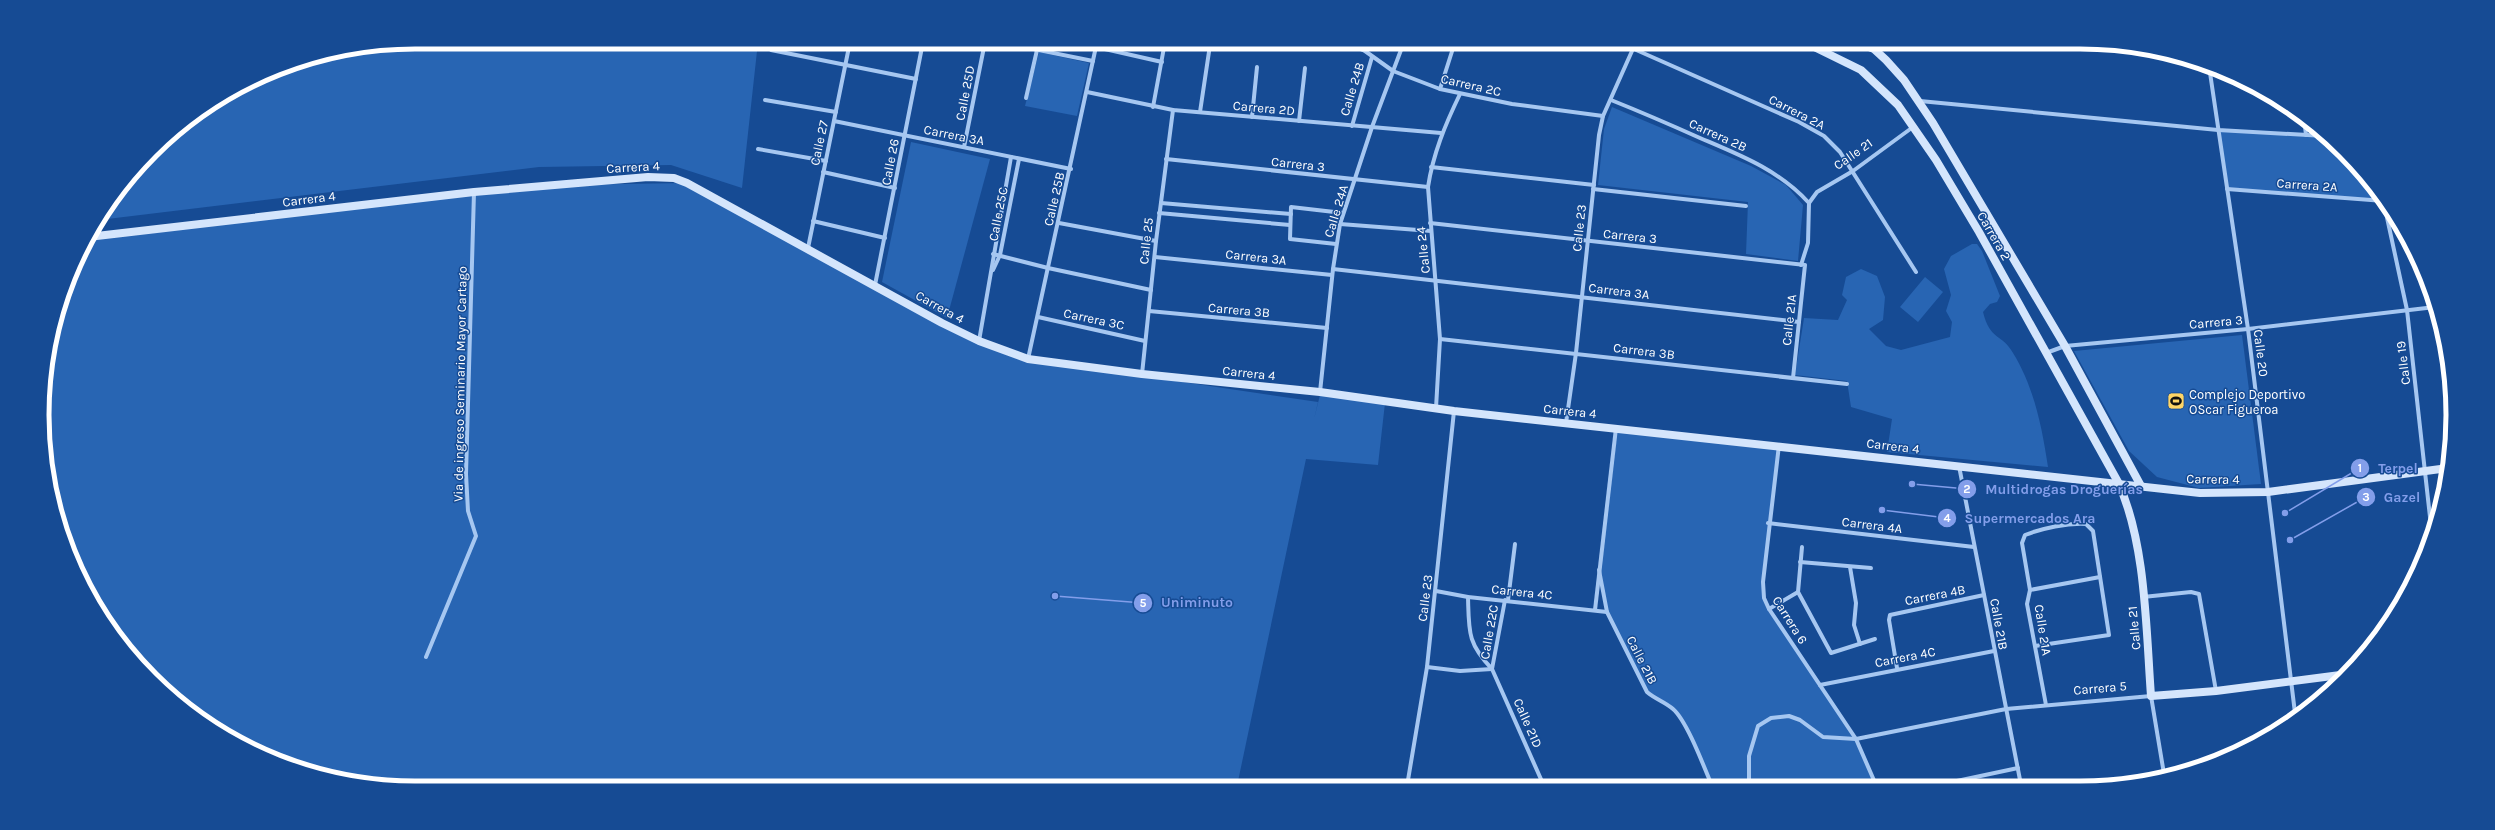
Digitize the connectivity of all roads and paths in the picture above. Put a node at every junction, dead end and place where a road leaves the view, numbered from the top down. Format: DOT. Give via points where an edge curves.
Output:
graph roads {
  1 [pos="848,49"];
  2 [pos="922,49"];
  3 [pos="984,49"];
  4 [pos="1032,49"];
  5 [pos="1096,49"];
  6 [pos="1105,49"];
  7 [pos="1164,49"];
  8 [pos="1210,49"];
  9 [pos="1360,49"];
  10 [pos="1401,49"];
  11 [pos="1453,49"];
  12 [pos="1634,49"];
  13 [pos="1818,49"];
  14 [pos="1877,49"];
  15 [pos="771,50"];
  16 [pos="1037,50"];
  17 [pos="1365,51"];
  18 [pos="1372,57"];
  19 [pos="1093,61"];
  20 [pos="1162,62"];
  21 [pos="845,63"];
  22 [pos="1257,67"];
  23 [pos="1305,68"];
  24 [pos="1393,71"];
  25 [pos="2210,73"];
  26 [pos="916,78"];
  27 [pos="1440,89"];
  28 [pos="1087,92"];
  29 [pos="1460,94"];
  30 [pos="1026,98"];
  31 [pos="765,100"];
  32 [pos="1611,100"];
  33 [pos="1920,101"];
  34 [pos="1153,107"];
  35 [pos="1173,110"];
  36 [pos="836,112"];
  37 [pos="1200,112"];
  38 [pos="1603,116"];
  39 [pos="1252,117"];
  40 [pos="834,121"];
  41 [pos="1299,121"];
  42 [pos="1352,126"];
  43 [pos="1913,126"];
  44 [pos="1372,127"];
  45 [pos="2305,127"];
  46 [pos="2218,130"];
  47 [pos="1441,133"];
  48 [pos="2306,135"];
  49 [pos="2316,135"];
  50 [pos="905,136"];
  51 [pos="964,147"];
  52 [pos="758,149"];
  53 [pos="1011,157"];
  54 [pos="1019,159"];
  55 [pos="1166,159"];
  56 [pos="826,161"];
  57 [pos="1431,166"];
  58 [pos="1071,169"];
  59 [pos="1852,171"];
  60 [pos="823,172"];
  61 [pos="1356,180"];
  62 [pos="1428,187"];
  63 [pos="1594,187"];
  64 [pos="895,188"];
  65 [pos="2228,189"];
  66 [pos="474,192"];
  67 [pos="2375,199"];
  68 [pos="1161,203"];
  69 [pos="1809,203"];
  70 [pos="1746,206"];
  71 [pos="1343,213"];
  72 [pos="1159,214"];
  73 [pos="1291,214"];
  74 [pos="2386,216"];
  75 [pos="813,221"];
  76 [pos="1059,223"];
  77 [pos="1430,223"];
  78 [pos="1340,224"];
  79 [pos="1290,225"];
  80 [pos="1431,231"];
  81 [pos="96,236"];
  82 [pos="884,238"];
  83 [pos="1156,241"];
  84 [pos="1588,241"];
  85 [pos="1336,244"];
  86 [pos="808,248"];
  87 [pos="993,254"];
  88 [pos="1000,255"];
  89 [pos="1154,257"];
  90 [pos="1803,265"];
  91 [pos="1048,268"];
  92 [pos="1333,269"];
  93 [pos="992,272"];
  94 [pos="1916,272"];
  95 [pos="1332,275"];
  96 [pos="1436,280"];
  97 [pos="875,285"];
  98 [pos="1151,290"];
  99 [pos="1582,297"];
  100 [pos="2430,308"];
  101 [pos="2407,310"];
  102 [pos="1149,311"];
  103 [pos="1038,317"];
  104 [pos="1799,322"];
  105 [pos="1327,328"];
  106 [pos="2248,329"];
  107 [pos="1440,339"];
  108 [pos="978,341"];
  109 [pos="1146,341"];
  110 [pos="2064,346"];
  111 [pos="1576,353"];
  112 [pos="2046,353"];
  113 [pos="1028,359"];
  114 [pos="1142,374"];
  115 [pos="1793,378"];
  116 [pos="1847,384"];
  117 [pos="1320,392"];
  118 [pos="1436,409"];
  119 [pos="1454,411"];
  120 [pos="1566,423"];
  121 [pos="1616,428"];
  122 [pos="1779,445"];
  123 [pos="1959,466"];
  124 [pos="2442,469"];
  125 [pos="2426,471"];
  126 [pos="2118,482"];
  127 [pos="2141,486"];
  128 [pos="2268,492"];
  129 [pos="2431,521"];
  130 [pos="1768,522"];
  131 [pos="1515,544"];
  132 [pos="1802,547"];
  133 [pos="1974,547"];
  134 [pos="1800,562"];
  135 [pos="1850,566"];
  136 [pos="1871,568"];
  137 [pos="1599,570"];
  138 [pos="2100,577"];
  139 [pos="2030,590"];
  140 [pos="1436,591"];
  141 [pos="1798,592"];
  142 [pos="1984,595"];
  143 [pos="1468,597"];
  144 [pos="2143,597"];
  145 [pos="1507,600"];
  146 [pos="1769,609"];
  147 [pos="1595,610"];
  148 [pos="1607,612"];
  149 [pos="1875,639"];
  150 [pos="1860,644"];
  151 [pos="2035,646"];
  152 [pos="1994,651"];
  153 [pos="426,657"];
  154 [pos="1427,667"];
  155 [pos="1897,668"];
  156 [pos="1492,669"];
  157 [pos="2338,675"];
  158 [pos="2291,681"];
  159 [pos="1820,685"];
  160 [pos="2216,691"];
  161 [pos="2151,696"];
  162 [pos="2046,705"];
  163 [pos="2006,709"];
  164 [pos="2296,710"];
  165 [pos="1856,739"];
  166 [pos="2018,768"];
  167 [pos="2164,771"];
  168 [pos="1408,781"];
  169 [pos="1542,781"];
  170 [pos="1710,781"];
  171 [pos="1749,781"];
  172 [pos="1874,781"];
  173 [pos="1957,781"];
  174 [pos="2020,781"];
  1 -- 21 [label="street, Calle 27"];
  2 -- 26 [label="street, Calle 26"];
  3 -- 51 [label="street, Calle 25D"];
  4 -- 16 [label="street"];
  5 -- 19 [label="street, Calle 25B"];
  6 -- 20 [label="street"];
  7 -- 20 [label="street"];
  8 -- 37 [label="street"];
  9 -- 17 [label="street, Carrera 2C"];
  10 -- 24 [label="street, Calle 24A"];
  11 -- 27 [label="street"];
  12 -- 32 [label="street, Calle 23"];
  12 -- 59 [label="street, Carrera 2A" via="1815,130 1832,143"];
  13 -- 43 [label="main road, Carrera 2" via="1861,70 1898,105"];
  14 -- 33 [label="main road, Carrera 2"];
  15 -- 21 [label="street"];
  16 -- 19 [label="street"];
  16 -- 30 [label="street"];
  17 -- 18 [label="street, Carrera 2C"];
  18 -- 24 [label="street, Carrera 2C"];
  18 -- 42 [label="street, Calle 24B"];
  19 -- 28 [label="street, Calle 25B"];
  20 -- 34 [label="street"];
  21 -- 26 [label="street"];
  21 -- 36 [label="street, Calle 27"];
  22 -- 39 [label="street"];
  23 -- 41 [label="street"];
  24 -- 27 [label="street, Carrera 2C"];
  24 -- 44 [label="street, Calle 24A"];
  25 -- 46 [label="street, Calle 20"];
  26 -- 50 [label="street, Calle 26"];
  27 -- 29 [label="street, Carrera 2C"];
  28 -- 34 [label="street, Carrera 2D"];
  28 -- 58 [label="street, Calle 25B"];
  29 -- 38 [label="street, Carrera 2C"];
  29 -- 47 [label="street, Calle 24"];
  31 -- 36 [label="street"];
  32 -- 38 [label="street, Calle 23"];
  32 -- 69 [label="street, Carrera 2B" via="1727,149 1774,172 1792,185"];
  33 -- 46 [label="street"];
  33 -- 110 [label="main road, Carrera 2"];
  34 -- 35 [label="street, Carrera 2D"];
  35 -- 37 [label="street, Carrera 2D"];
  35 -- 55 [label="street, Calle 25"];
  36 -- 40 [label="street, Calle 27"];
  37 -- 39 [label="street, Carrera 2D"];
  38 -- 63 [label="street, Calle 23"];
  39 -- 41 [label="street, Carrera 2D"];
  40 -- 50 [label="street, Carrera 3A"];
  40 -- 56 [label="street, Calle 27"];
  41 -- 42 [label="street, Carrera 2D"];
  42 -- 44 [label="street, Carrera 2D"];
  43 -- 59 [label="street, Calle 21"];
  43 -- 112 [label="main road, Carrera 2" via="1979,232"];
  44 -- 47 [label="street, Carrera 2D"];
  44 -- 61 [label="street, Calle 24A"];
  45 -- 48 [label="street"];
  46 -- 48 [label="street"];
  46 -- 65 [label="street, Calle 20"];
  47 -- 57 [label="street, Calle 24"];
  48 -- 49 [label="street"];
  50 -- 51 [label="street, Carrera 3A"];
  50 -- 64 [label="street, Calle 26"];
  51 -- 53 [label="street, Carrera 3A"];
  52 -- 56 [label="street"];
  53 -- 54 [label="street, Carrera 3A"];
  53 -- 87 [label="street, Calle 25C"];
  54 -- 58 [label="street, Carrera 3A"];
  54 -- 88 [label="street, Calle 25C"];
  55 -- 61 [label="street, Carrera 3"];
  55 -- 68 [label="street, Calle 25"];
  56 -- 60 [label="street, Calle 27"];
  57 -- 62 [label="street, Calle 24"];
  57 -- 63 [label="street"];
  58 -- 76 [label="street, Calle 25B"];
  59 -- 69 [label="street, Calle 21" via="1817,192"];
  59 -- 94 [label="street, Carrera 2A"];
  60 -- 64 [label="street"];
  60 -- 75 [label="street, Calle 27"];
  61 -- 62 [label="street, Carrera 3"];
  61 -- 71 [label="street, Calle 24A"];
  62 -- 77 [label="street, Calle 24"];
  63 -- 70 [label="street"];
  63 -- 84 [label="street, Calle 23"];
  64 -- 82 [label="street, Calle 26"];
  65 -- 67 [label="street, Carrera 2A"];
  65 -- 106 [label="street, Calle 20"];
  66 -- 81 [label="main road, Carrera 4"];
  66 -- 86 [label="main road, Carrera 4" via="648,177 674,178"];
  66 -- 153 [label="street, Via de ingreso Seminario Mayor Cartago" via="466,474 468,511 476,536"];
  68 -- 72 [label="street, Calle 25"];
  68 -- 73 [label="street"];
  69 -- 90 [label="street, Calle 21A" via="1808,244"];
  71 -- 73 [label="street" via="1291,207"];
  71 -- 78 [label="street, Calle 24A"];
  72 -- 79 [label="street"];
  72 -- 83 [label="street, Calle 25"];
  73 -- 79 [label="street"];
  74 -- 101 [label="street, Calle 19"];
  75 -- 82 [label="street"];
  75 -- 86 [label="street, Calle 27"];
  76 -- 83 [label="street"];
  76 -- 91 [label="street, Calle 25B"];
  77 -- 80 [label="street, Calle 24"];
  77 -- 84 [label="street, Carrera 3"];
  78 -- 80 [label="street"];
  78 -- 85 [label="street, Calle 24A"];
  79 -- 85 [label="street" via="1290,239"];
  80 -- 96 [label="street, Calle 24"];
  82 -- 97 [label="street, Calle 26"];
  83 -- 89 [label="street, Calle 25"];
  84 -- 90 [label="street, Carrera 3"];
  84 -- 99 [label="street, Calle 23"];
  85 -- 92 [label="street, Calle 24A"];
  86 -- 97 [label="main road, Carrera 4"];
  87 -- 88 [label="street"];
  87 -- 93 [label="street, Calle 25C"];
  88 -- 91 [label="street"];
  88 -- 93 [label="street, Calle 25C"];
  89 -- 95 [label="street, Carrera 3A"];
  89 -- 98 [label="street, Calle 25"];
  90 -- 104 [label="street, Calle 21A"];
  91 -- 98 [label="street"];
  91 -- 103 [label="street, Calle 25B"];
  92 -- 95 [label="street, Calle 24A"];
  92 -- 96 [label="street"];
  93 -- 108 [label="street, Calle 25C"];
  95 -- 105 [label="street, Calle 24A"];
  96 -- 99 [label="street, Carrera 3A"];
  96 -- 107 [label="street, Calle 24"];
  97 -- 108 [label="main road, Carrera 4"];
  98 -- 102 [label="street, Calle 25"];
  99 -- 104 [label="street, Carrera 3A"];
  99 -- 111 [label="street, Calle 23"];
  100 -- 101 [label="street, Carrera 3"];
  101 -- 106 [label="street, Carrera 3"];
  101 -- 125 [label="street, Calle 19"];
  102 -- 105 [label="street, Carrera 3B"];
  102 -- 109 [label="street, Calle 25"];
  103 -- 109 [label="street, Carrera 3C"];
  103 -- 113 [label="street, Calle 25B"];
  104 -- 115 [label="street, Calle 21A"];
  105 -- 117 [label="street, Calle 24A"];
  106 -- 110 [label="street, Carrera 3"];
  106 -- 128 [label="street, Calle 20"];
  107 -- 111 [label="street, Carrera 3B"];
  107 -- 118 [label="street, Calle 24"];
  108 -- 113 [label="main road, Carrera 4"];
  109 -- 114 [label="street, Calle 25"];
  110 -- 112 [label="street, Carrera 3"];
  110 -- 127 [label="main road, Carrera 2"];
  111 -- 115 [label="street, Carrera 3B"];
  111 -- 120 [label="street, Calle 23"];
  112 -- 126 [label="main road, Carrera 2"];
  113 -- 114 [label="main road, Carrera 4"];
  114 -- 117 [label="main road, Carrera 4"];
  115 -- 116 [label="street, Carrera 3B"];
  117 -- 118 [label="main road, Carrera 4"];
  118 -- 119 [label="main road, Carrera 4"];
  119 -- 120 [label="main road, Carrera 4"];
  119 -- 140 [label="street, Calle 23"];
  120 -- 121 [label="main road, Carrera 4"];
  121 -- 122 [label="main road, Carrera 4"];
  121 -- 137 [label="street, Calle 21B"];
  122 -- 123 [label="main road, Carrera 4"];
  122 -- 130 [label="street, Carrera 6"];
  123 -- 126 [label="main road, Carrera 4"];
  123 -- 133 [label="street, Calle 21B"];
  124 -- 125 [label="main road, Carrera 4"];
  125 -- 128 [label="main road, Carrera 4"];
  125 -- 129 [label="street, Calle 19"];
  126 -- 127 [label="main road, Carrera 4"];
  126 -- 144 [label="main road, Calle 21" via="2128,504 2134,531"];
  127 -- 128 [label="main road, Carrera 4" via="2200,493"];
  128 -- 158 [label="street, Calle 20"];
  130 -- 133 [label="street, Carrera 4A"];
  130 -- 146 [label="street, Carrera 6" via="1763,582 1764,598"];
  131 -- 145 [label="street, Calle 22C"];
  132 -- 134 [label="street"];
  133 -- 142 [label="street, Calle 21B"];
  134 -- 135 [label="street"];
  134 -- 141 [label="street"];
  135 -- 136 [label="street"];
  135 -- 150 [label="street" via="1856,603 1854,625"];
  137 -- 147 [label="street, Calle 21B"];
  137 -- 148 [label="street, Calle 21B"];
  138 -- 139 [label="street"];
  138 -- 139 [label="street, Calle 21A" via="2093,531 2086,524 2077,523 2025,535 2022,543"];
  138 -- 151 [label="street" via="2109,635"];
  139 -- 151 [label="street, Calle 21A" via="2027,604"];
  140 -- 143 [label="street, Carrera 4C"];
  140 -- 154 [label="street, Calle 23"];
  141 -- 146 [label="street"];
  141 -- 150 [label="street" via="1831,653"];
  142 -- 152 [label="street, Calle 21B"];
  142 -- 155 [label="street, Carrera 4B" via="1890,615"];
  143 -- 145 [label="street, Carrera 4C"];
  143 -- 156 [label="street, Calle 21D" via="1470,635 1478,654"];
  144 -- 160 [label="street" via="2191,592 2199,594"];
  144 -- 161 [label="main road, Calle 21"];
  145 -- 147 [label="street, Carrera 4C"];
  145 -- 156 [label="street, Calle 22C"];
  146 -- 159 [label="street, Carrera 6"];
  147 -- 148 [label="street, Carrera 4C"];
  148 -- 170 [label="street, Calle 21B" via="1647,692 1657,701 1673,709 1690,735"];
  149 -- 150 [label="street"];
  151 -- 162 [label="street, Calle 21A"];
  152 -- 155 [label="street, Carrera 4C"];
  152 -- 163 [label="street, Calle 21B"];
  154 -- 156 [label="street" via="1460,671"];
  154 -- 168 [label="street, Calle 23"];
  155 -- 159 [label="street, Carrera 4C"];
  156 -- 169 [label="street, Calle 21D"];
  157 -- 158 [label="main road, Carrera 5"];
  158 -- 160 [label="main road, Carrera 5"];
  158 -- 164 [label="street, Calle 20"];
  159 -- 165 [label="street, Carrera 6"];
  160 -- 161 [label="main road, Carrera 5"];
  161 -- 162 [label="street, Carrera 5"];
  161 -- 167 [label="street, Calle 21"];
  162 -- 163 [label="street, Carrera 5"];
  163 -- 165 [label="street, Carrera 5"];
  163 -- 166 [label="street, Calle 21B"];
  165 -- 171 [label="street, Carrera 5" via="1823,737 1800,720 1789,716 1771,718 1758,726 1749,756"];
  165 -- 172 [label="street, Carrera 6"];
  166 -- 173 [label="street"];
  166 -- 174 [label="street, Calle 21B"];
}
